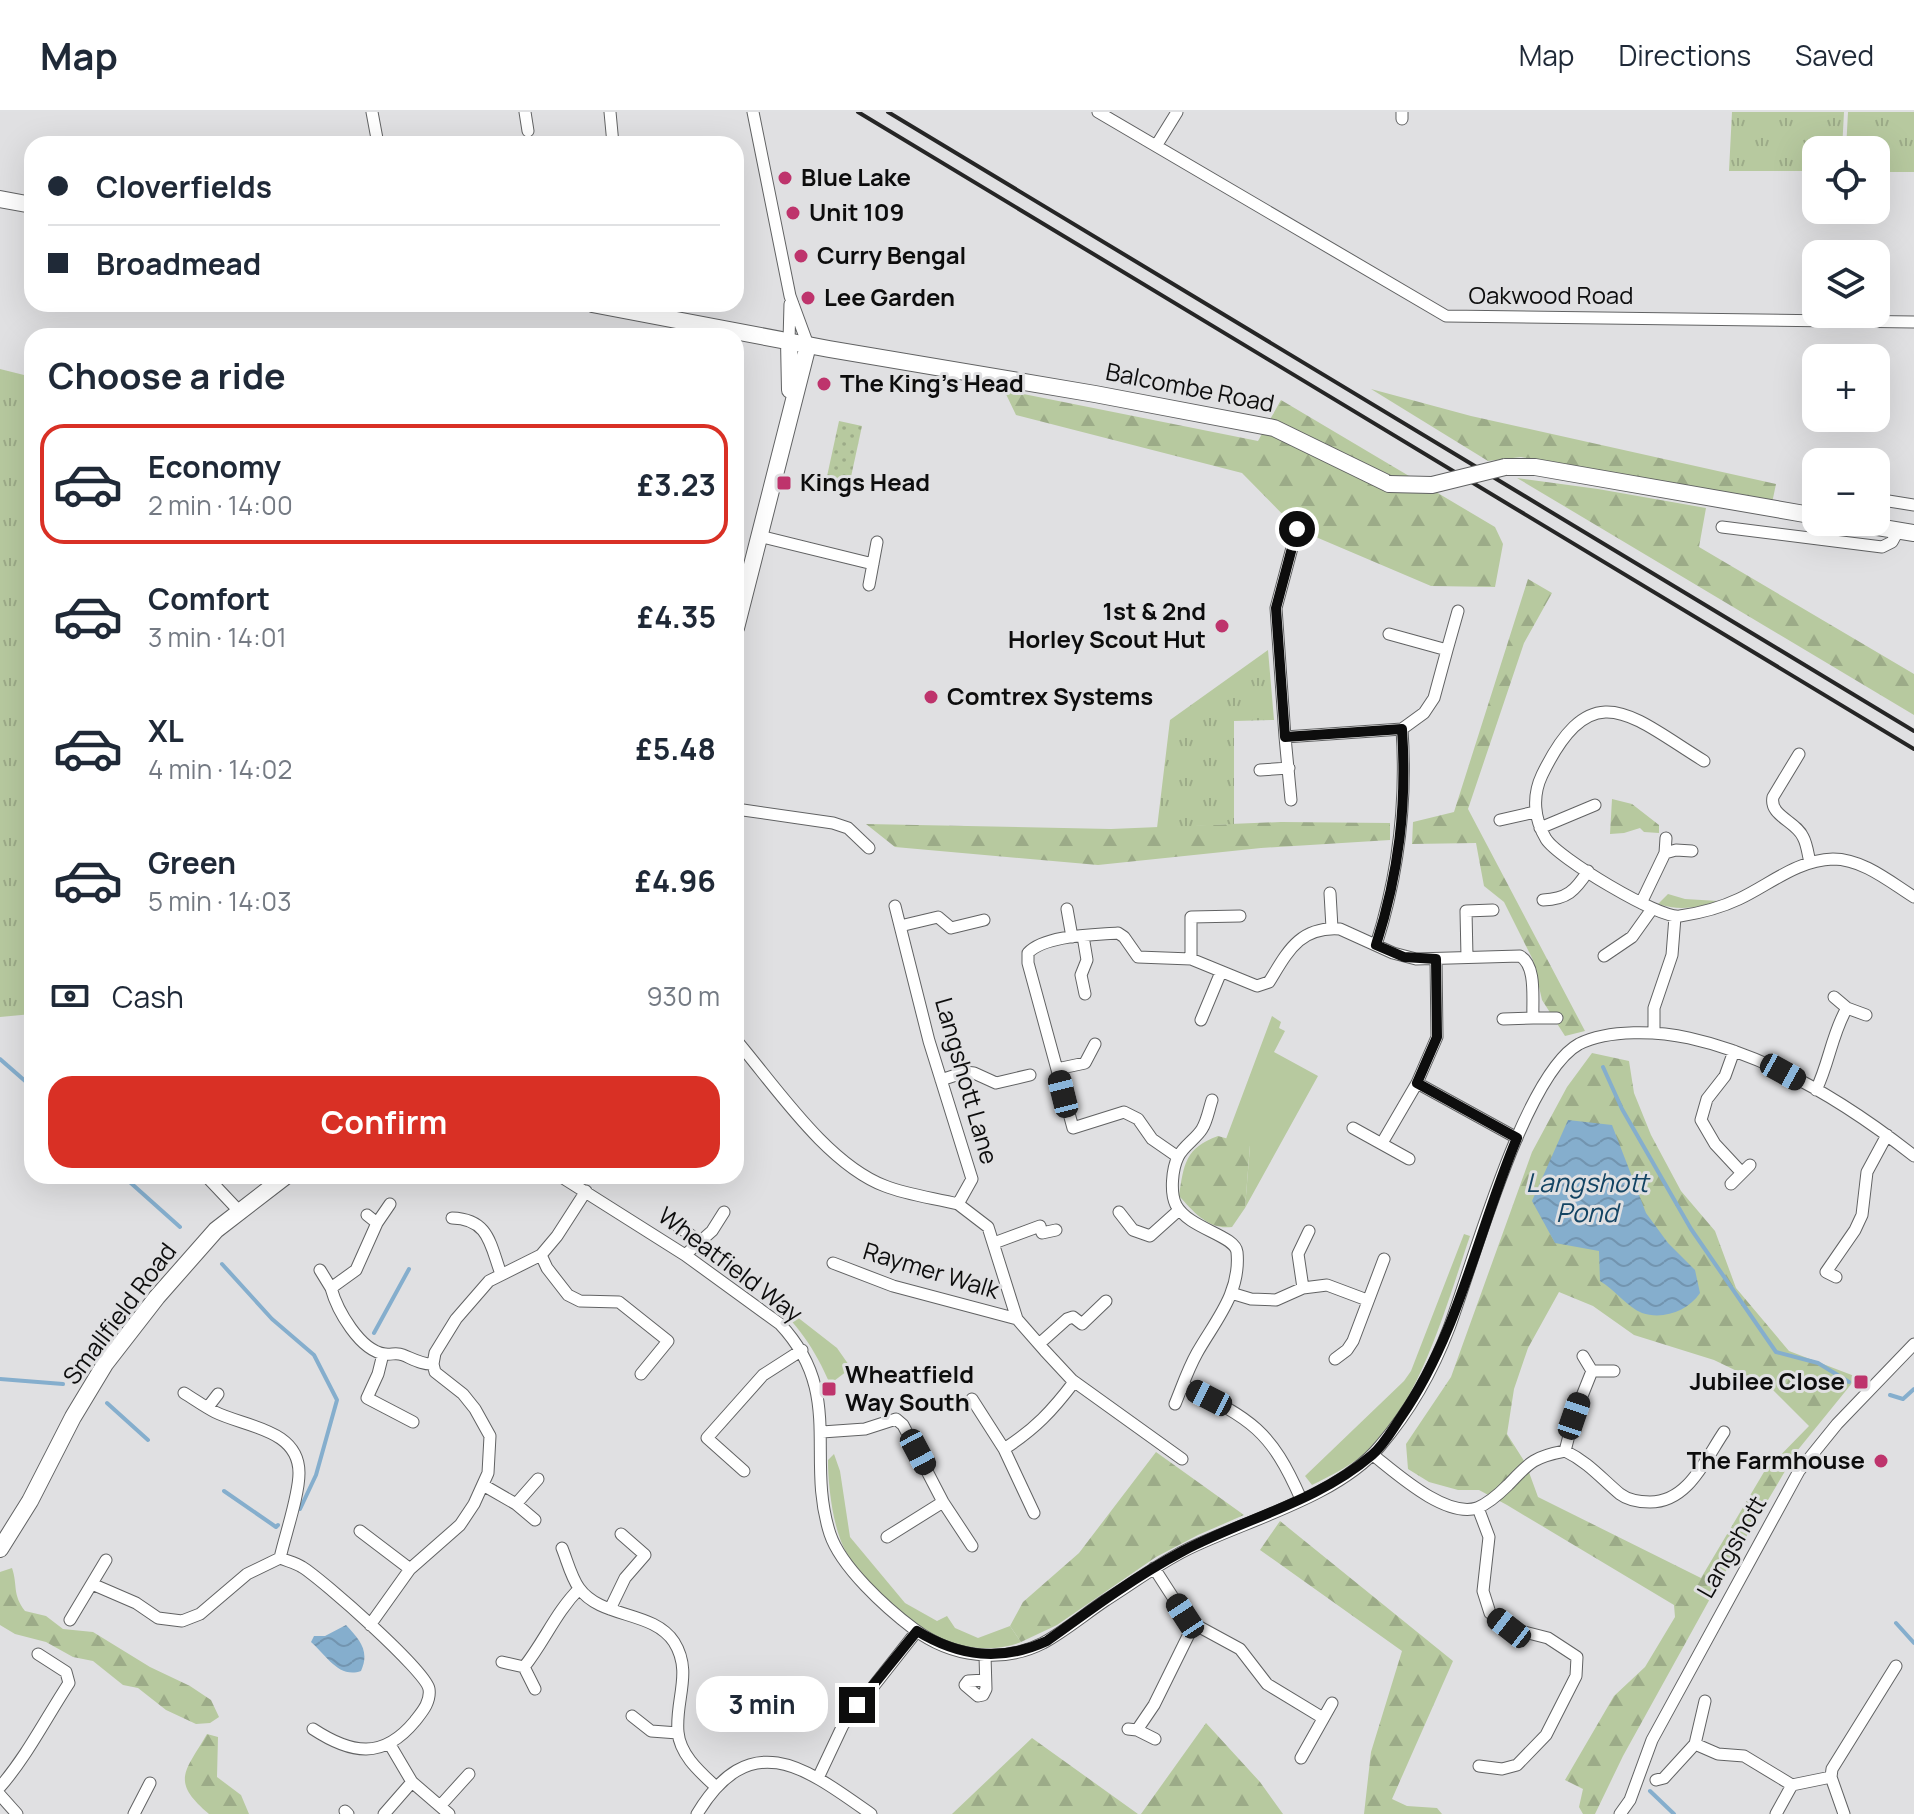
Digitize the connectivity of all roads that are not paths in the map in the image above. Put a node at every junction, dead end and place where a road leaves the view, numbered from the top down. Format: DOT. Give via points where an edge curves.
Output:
graph roads {
  1 [pos="372,112"];
  2 [pos="525,112"];
  3 [pos="610,112"];
  4 [pos="753,112"];
  5 [pos="1098,112"];
  6 [pos="1177,112"];
  7 [pos="528,131"];
  8 [pos="376,136"];
  9 [pos="612,136"];
  10 [pos="1156,146"];
  11 [pos="0,199"];
  12 [pos="24,204"];
  13 [pos="790,296"];
  14 [pos="635,312"];
  15 [pos="1914,322"];
  16 [pos="720,328"];
  17 [pos="744,333"];
  18 [pos="789,341"];
  19 [pos="808,345"];
  20 [pos="792,404"];
  21 [pos="1890,501"];
  22 [pos="1914,505"];
  23 [pos="1802,514"];
  24 [pos="1722,527"];
  25 [pos="1297,529"];
  26 [pos="1906,532"];
  27 [pos="759,536"];
  28 [pos="877,542"];
  29 [pos="873,564"];
  30 [pos="869,585"];
  31 [pos="744,586"];
  32 [pos="1458,611"];
  33 [pos="1389,634"];
  34 [pos="1447,650"];
  35 [pos="1402,729"];
  36 [pos="1285,737"];
  37 [pos="1799,754"];
  38 [pos="1704,761"];
  39 [pos="1289,768"];
  40 [pos="1260,770"];
  41 [pos="1291,800"];
  42 [pos="1595,805"];
  43 [pos="744,810"];
  44 [pos="1535,812"];
  45 [pos="1500,820"];
  46 [pos="1540,828"];
  47 [pos="1666,838"];
  48 [pos="869,848"];
  49 [pos="1692,851"];
  50 [pos="1665,853"];
  51 [pos="1810,863"];
  52 [pos="1588,871"];
  53 [pos="1330,893"];
  54 [pos="1914,897"];
  55 [pos="1543,900"];
  56 [pos="895,906"];
  57 [pos="1647,906"];
  58 [pos="1067,909"];
  59 [pos="1493,910"];
  60 [pos="1240,916"];
  61 [pos="1675,917"];
  62 [pos="984,920"];
  63 [pos="900,926"];
  64 [pos="1332,928"];
  65 [pos="1077,937"];
  66 [pos="1376,945"];
  67 [pos="1604,956"];
  68 [pos="1467,957"];
  69 [pos="1191,959"];
  70 [pos="1436,959"];
  71 [pos="1221,972"];
  72 [pos="1085,994"];
  73 [pos="1834,997"];
  74 [pos="1847,1008"];
  75 [pos="1866,1015"];
  76 [pos="1533,1018"];
  77 [pos="1557,1018"];
  78 [pos="1503,1019"];
  79 [pos="1201,1020"];
  80 [pos="1654,1033"];
  81 [pos="1095,1044"];
  82 [pos="744,1049"];
  83 [pos="1734,1051"];
  84 [pos="1057,1069"];
  85 [pos="1030,1075"];
  86 [pos="941,1080"];
  87 [pos="1417,1083"];
  88 [pos="1816,1090"];
  89 [pos="1212,1100"];
  90 [pos="1353,1128"];
  91 [pos="1887,1135"];
  92 [pos="1517,1138"];
  93 [pos="1382,1143"];
  94 [pos="1914,1156"];
  95 [pos="1178,1157"];
  96 [pos="1409,1159"];
  97 [pos="214,1184"];
  98 [pos="276,1184"];
  99 [pos="574,1184"];
  100 [pos="1731,1184"];
  101 [pos="586,1191"];
  102 [pos="390,1204"];
  103 [pos="958,1204"];
  104 [pos="1179,1210"];
  105 [pos="240,1212"];
  106 [pos="724,1212"];
  107 [pos="1119,1212"];
  108 [pos="367,1215"];
  109 [pos="452,1218"];
  110 [pos="377,1223"];
  111 [pos="676,1225"];
  112 [pos="1056,1230"];
  113 [pos="1309,1231"];
  114 [pos="701,1242"];
  115 [pos="994,1243"];
  116 [pos="541,1255"];
  117 [pos="685,1255"];
  118 [pos="1384,1259"];
  119 [pos="833,1263"];
  120 [pos="320,1270"];
  121 [pos="1827,1273"];
  122 [pos="501,1274"];
  123 [pos="331,1288"];
  124 [pos="1303,1288"];
  125 [pos="1231,1293"];
  126 [pos="1367,1300"];
  127 [pos="1106,1301"];
  128 [pos="1017,1319"];
  129 [pos="1039,1344"];
  130 [pos="1914,1344"];
  131 [pos="802,1350"];
  132 [pos="383,1354"];
  133 [pos="1583,1356"];
  134 [pos="1335,1359"];
  135 [pos="433,1364"];
  136 [pos="1592,1371"];
  137 [pos="1614,1371"];
  138 [pos="641,1374"];
  139 [pos="1074,1382"];
  140 [pos="1183,1385"];
  141 [pos="184,1393"];
  142 [pos="218,1394"];
  143 [pos="972,1399"];
  144 [pos="1175,1404"];
  145 [pos="208,1407"];
  146 [pos="413,1422"];
  147 [pos="822,1432"];
  148 [pos="1724,1432"];
  149 [pos="1004,1449"];
  150 [pos="1565,1451"];
  151 [pos="1373,1455"];
  152 [pos="1182,1459"];
  153 [pos="744,1471"];
  154 [pos="538,1479"];
  155 [pos="483,1485"];
  156 [pos="1301,1499"];
  157 [pos="943,1502"];
  158 [pos="516,1504"];
  159 [pos="1478,1508"];
  160 [pos="1034,1513"];
  161 [pos="535,1520"];
  162 [pos="360,1531"];
  163 [pos="621,1534"];
  164 [pos="887,1537"];
  165 [pos="972,1546"];
  166 [pos="562,1548"];
  167 [pos="0,1549"];
  168 [pos="280,1558"];
  169 [pos="106,1560"];
  170 [pos="1154,1568"];
  171 [pos="410,1569"];
  172 [pos="92,1584"];
  173 [pos="579,1589"];
  174 [pos="610,1609"];
  175 [pos="70,1620"];
  176 [pos="1194,1624"];
  177 [pos="370,1625"];
  178 [pos="917,1631"];
  179 [pos="38,1654"];
  180 [pos="985,1656"];
  181 [pos="502,1662"];
  182 [pos="1896,1666"];
  183 [pos="524,1667"];
  184 [pos="985,1680"];
  185 [pos="535,1689"];
  186 [pos="1705,1701"];
  187 [pos="1332,1703"];
  188 [pos="632,1716"];
  189 [pos="1323,1718"];
  190 [pos="313,1729"];
  191 [pos="678,1733"];
  192 [pos="1155,1739"];
  193 [pos="389,1743"];
  194 [pos="1695,1744"];
  195 [pos="1301,1758"];
  196 [pos="1479,1766"];
  197 [pos="469,1774"];
  198 [pos="1831,1777"];
  199 [pos="818,1778"];
  200 [pos="1656,1780"];
  201 [pos="412,1782"];
  202 [pos="150,1783"];
  203 [pos="1792,1785"];
  204 [pos="0,1787"];
  205 [pos="716,1787"];
  206 [pos="0,1795"];
  207 [pos="444,1810"];
  208 [pos="17,1814"];
  209 [pos="134,1814"];
  210 [pos="384,1814"];
  211 [pos="697,1814"];
  212 [pos="871,1814"];
  213 [pos="1620,1814"];
  214 [pos="1776,1814"];
  215 [pos="1844,1814"];
  1 -- 8 [label="street"];
  2 -- 7 [label="street"];
  3 -- 9 [label="street"];
  4 -- 13 [label="street"];
  5 -- 10 [label="street, Oakwood Road"];
  6 -- 10 [label="street"];
  10 -- 15 [label="street, Oakwood Road" via="1446,316"];
  11 -- 12 [label="main road"];
  13 -- 18 [label="street"];
  13 -- 19 [label="street"];
  14 -- 16 [label="main road, Balcombe Road"];
  17 -- 18 [label="main road, Balcombe Road"];
  18 -- 19 [label="main road, Balcombe Road"];
  18 -- 20 [label="main road"];
  19 -- 20 [label="main road"];
  19 -- 23 [label="main road, Balcombe Road, bridge" via="1274,428 1389,484 1432,485 1505,467 1535,467"];
  20 -- 27 [label="main road"];
  21 -- 22 [label="street"];
  24 -- 26 [label="street" via="1882,547"];
  25 -- 36 [label="street" via="1276,608"];
  27 -- 29 [label="street"];
  27 -- 31 [label="main road"];
  28 -- 29 [label="street"];
  29 -- 30 [label="street"];
  32 -- 34 [label="street"];
  33 -- 34 [label="street"];
  34 -- 35 [label="street" via="1434,698"];
  35 -- 36 [label="street"];
  35 -- 66 [label="street" via="1396,875"];
  36 -- 39 [label="street"];
  37 -- 51 [label="street" via="1771,804 1803,835"];
  38 -- 44 [label="street" via="1631,716 1594,713 1572,728 1541,776"];
  39 -- 40 [label="street"];
  39 -- 41 [label="street"];
  42 -- 46 [label="street"];
  43 -- 48 [label="street" via="833,823 848,828"];
  44 -- 45 [label="street"];
  44 -- 46 [label="street"];
  46 -- 52 [label="street" via="1556,851"];
  47 -- 50 [label="street"];
  49 -- 50 [label="street"];
  50 -- 57 [label="street"];
  51 -- 54 [label="street" via="1848,861"];
  51 -- 61 [label="street" via="1717,908"];
  52 -- 55 [label="street" via="1567,897"];
  52 -- 57 [label="street"];
  53 -- 64 [label="street"];
  56 -- 63 [label="street, Langshott Lane"];
  57 -- 61 [label="street"];
  57 -- 67 [label="street" via="1632,937"];
  58 -- 65 [label="street"];
  59 -- 68 [label="street" via="1466,911"];
  60 -- 69 [label="street" via="1191,917"];
  61 -- 80 [label="street" via="1672,955 1654,1008"];
  62 -- 63 [label="street" via="951,928 938,917"];
  63 -- 86 [label="street, Langshott Lane"];
  64 -- 66 [label="street"];
  64 -- 71 [label="street" via="1295,942 1265,985"];
  65 -- 69 [label="street" via="1118,933 1138,957"];
  65 -- 72 [label="street" via="1087,960 1081,975"];
  65 -- 84 [label="street" via="1028,953"];
  66 -- 70 [label="street" via="1404,957"];
  68 -- 70 [label="street"];
  68 -- 76 [label="street" via="1526,959"];
  69 -- 71 [label="street"];
  70 -- 87 [label="street" via="1437,1037"];
  71 -- 79 [label="street"];
  73 -- 74 [label="street"];
  74 -- 75 [label="street"];
  74 -- 88 [label="street"];
  76 -- 77 [label="street"];
  76 -- 78 [label="street"];
  80 -- 83 [label="street, Wheatfield Way"];
  80 -- 92 [label="street, Wheatfield Way" via="1604,1037 1576,1046 1543,1089"];
  81 -- 84 [label="street" via="1085,1063"];
  82 -- 103 [label="street" via="851,1168 886,1186"];
  83 -- 88 [label="street, Wheatfield Way"];
  83 -- 100 [label="street" via="1701,1120 1715,1144 1746,1169"];
  84 -- 95 [label="street" via="1073,1128 1124,1112"];
  85 -- 86 [label="street" via="996,1083 965,1072"];
  86 -- 103 [label="street, Langshott Lane" via="972,1179"];
  87 -- 92 [label="street"];
  87 -- 93 [label="street"];
  88 -- 91 [label="street, Wheatfield Way"];
  89 -- 95 [label="street" via="1203,1129"];
  90 -- 93 [label="street"];
  91 -- 94 [label="street, Wheatfield Way"];
  91 -- 121 [label="street" via="1867,1172 1858,1222"];
  92 -- 151 [label="street, Wheatfield Way" via="1448,1331 1419,1392"];
  93 -- 96 [label="street"];
  95 -- 104 [label="street" via="1173,1195"];
  97 -- 105 [label="street"];
  98 -- 105 [label="main road, Smallfield Road"];
  99 -- 101 [label="street, Wheatfield Way"];
  101 -- 116 [label="street"];
  101 -- 117 [label="street, Wheatfield Way"];
  102 -- 110 [label="street"];
  103 -- 115 [label="street" via="988,1227"];
  104 -- 107 [label="street" via="1150,1236 1133,1230"];
  104 -- 125 [label="street" via="1236,1247"];
  105 -- 167 [label="main road, Smallfield Road" via="216,1230 105,1364"];
  106 -- 114 [label="street"];
  108 -- 110 [label="street"];
  109 -- 122 [label="street" via="480,1226"];
  110 -- 123 [label="street" via="356,1270"];
  111 -- 114 [label="street"];
  112 -- 115 [label="street" via="1042,1233 1040,1226"];
  113 -- 124 [label="street" via="1299,1248"];
  114 -- 117 [label="street"];
  115 -- 128 [label="street"];
  116 -- 122 [label="street"];
  116 -- 138 [label="street" via="568,1295 580,1301 619,1302 668,1341"];
  117 -- 131 [label="street, Wheatfield Way" via="780,1324"];
  118 -- 126 [label="street"];
  119 -- 128 [label="street, Raymer Walk" via="893,1286"];
  120 -- 123 [label="street"];
  122 -- 135 [label="street" via="456,1319"];
  123 -- 132 [label="street" via="353,1331"];
  124 -- 125 [label="street" via="1276,1300"];
  124 -- 126 [label="street" via="1327,1285"];
  125 -- 140 [label="street"];
  126 -- 134 [label="street" via="1353,1341"];
  127 -- 129 [label="street" via="1082,1324 1067,1319"];
  128 -- 129 [label="street"];
  129 -- 139 [label="street"];
  130 -- 213 [label="street, Langshott" via="1799,1471 1652,1740"];
  131 -- 147 [label="street, Wheatfield Way" via="816,1390"];
  131 -- 153 [label="street" via="763,1375 707,1438"];
  132 -- 135 [label="street"];
  132 -- 146 [label="street" via="367,1398"];
  133 -- 136 [label="street"];
  135 -- 155 [label="street" via="475,1409 490,1436"];
  136 -- 137 [label="street"];
  136 -- 150 [label="street"];
  139 -- 149 [label="street" via="1031,1432"];
  139 -- 152 [label="street"];
  140 -- 144 [label="street"];
  140 -- 156 [label="street" via="1235,1411 1266,1435"];
  141 -- 145 [label="street"];
  142 -- 145 [label="street"];
  143 -- 149 [label="street"];
  145 -- 168 [label="street" via="281,1438 293,1452 299,1473"];
  147 -- 157 [label="street" via="865,1429 896,1419"];
  147 -- 178 [label="street, Wheatfield Way" via="820,1492 831,1538 866,1587"];
  148 -- 150 [label="street" via="1679,1494 1658,1502 1622,1496 1593,1467"];
  149 -- 160 [label="street"];
  150 -- 159 [label="street" via="1526,1464"];
  151 -- 156 [label="street, Wheatfield Way"];
  151 -- 159 [label="street" via="1444,1503"];
  154 -- 158 [label="street"];
  155 -- 158 [label="street"];
  155 -- 171 [label="street" via="460,1525"];
  156 -- 170 [label="street, Wheatfield Way"];
  157 -- 164 [label="street"];
  157 -- 165 [label="street"];
  158 -- 161 [label="street"];
  159 -- 196 [label="street" via="1489,1537 1483,1591 1490,1613 1509,1628 1548,1638 1577,1657 1576,1676 1546,1735 1517,1765"];
  162 -- 171 [label="street"];
  163 -- 174 [label="street" via="645,1555 625,1578"];
  166 -- 173 [label="street"];
  168 -- 172 [label="street" via="247,1574 200,1614 182,1621 158,1618"];
  168 -- 177 [label="street" via="302,1567"];
  169 -- 172 [label="street"];
  170 -- 176 [label="street"];
  170 -- 180 [label="street, Wheatfield Way" via="1047,1641"];
  171 -- 177 [label="street"];
  172 -- 175 [label="street"];
  173 -- 174 [label="street"];
  173 -- 183 [label="street"];
  174 -- 191 [label="street" via="666,1631 675,1643 684,1670"];
  176 -- 189 [label="street" via="1240,1649 1267,1684"];
  176 -- 192 [label="street" via="1154,1705 1132,1730"];
  177 -- 193 [label="street" via="429,1686 423,1710"];
  178 -- 180 [label="street, Wheatfield Way" via="935,1642"];
  178 -- 199 [label="street" via="843,1725"];
  179 -- 204 [label="street" via="66,1672 69,1683"];
  180 -- 184 [label="street"];
  181 -- 183 [label="street"];
  182 -- 198 [label="street" via="1860,1713"];
  183 -- 185 [label="street"];
  186 -- 194 [label="street"];
  187 -- 189 [label="street"];
  188 -- 191 [label="street" via="651,1731"];
  189 -- 195 [label="street"];
  190 -- 193 [label="street" via="356,1750"];
  191 -- 205 [label="street" via="689,1759"];
  193 -- 201 [label="street"];
  194 -- 200 [label="street"];
  194 -- 203 [label="street" via="1718,1754 1744,1756"];
  197 -- 207 [label="street"];
  198 -- 203 [label="street"];
  198 -- 215 [label="street"];
  199 -- 205 [label="street" via="797,1766 749,1764"];
  199 -- 212 [label="street"];
  201 -- 207 [label="street"];
  201 -- 210 [label="street"];
  202 -- 209 [label="street"];
  203 -- 214 [label="street"];
  205 -- 211 [label="street"];
  206 -- 208 [label="street"];
}
